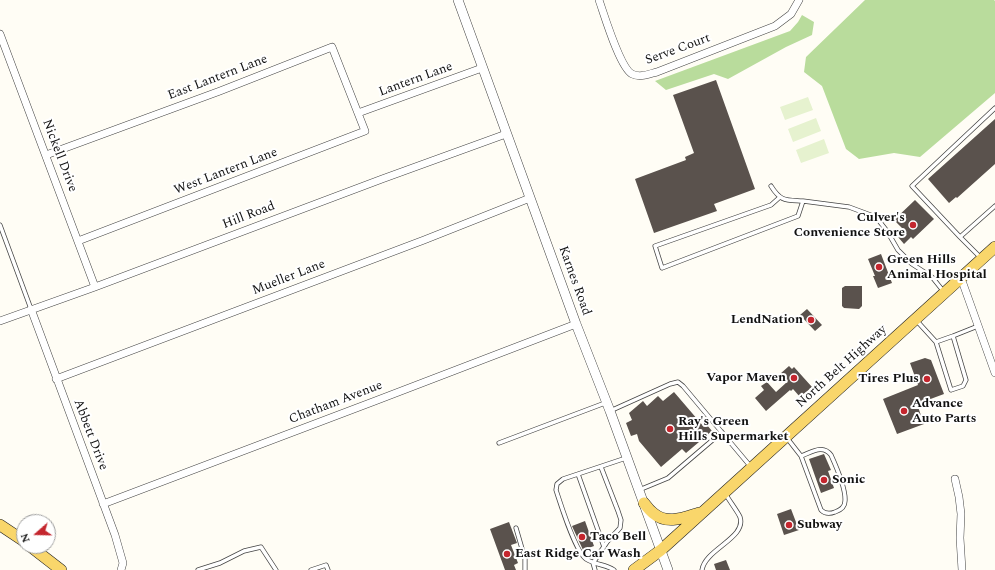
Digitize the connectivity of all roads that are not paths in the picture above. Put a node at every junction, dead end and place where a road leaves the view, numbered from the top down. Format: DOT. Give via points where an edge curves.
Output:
graph roads {
  1 [pos="458,0"];
  2 [pos="599,0"];
  3 [pos="799,0"];
  4 [pos="0,34"];
  5 [pos="482,68"];
  6 [pos="995,108"];
  7 [pos="358,114"];
  8 [pos="506,134"];
  9 [pos="46,156"];
  10 [pos="771,186"];
  11 [pos="780,197"];
  12 [pos="530,198"];
  13 [pos="803,201"];
  14 [pos="995,206"];
  15 [pos="0,225"];
  16 [pos="960,237"];
  17 [pos="78,241"];
  18 [pos="995,247"];
  19 [pos="982,259"];
  20 [pos="961,278"];
  21 [pos="95,287"];
  22 [pos="945,293"];
  23 [pos="31,309"];
  24 [pos="915,320"];
  25 [pos="0,321"];
  26 [pos="576,324"];
  27 [pos="978,326"];
  28 [pos="953,336"];
  29 [pos="936,342"];
  30 [pos="995,373"];
  31 [pos="56,379"];
  32 [pos="608,407"];
  33 [pos="722,432"];
  34 [pos="786,437"];
  35 [pos="499,443"];
  36 [pos="801,456"];
  37 [pos="627,458"];
  38 [pos="601,467"];
  39 [pos="752,467"];
  40 [pos="578,474"];
  41 [pos="955,478"];
  42 [pos="639,490"];
  43 [pos="724,492"];
  44 [pos="104,504"];
  45 [pos="644,504"];
  46 [pos="703,511"];
  47 [pos="0,525"];
  48 [pos="516,528"];
  49 [pos="16,536"];
  50 [pos="604,546"];
  51 [pos="661,550"];
  52 [pos="40,554"];
  53 [pos="593,563"];
  54 [pos="61,570"];
  55 [pos="121,570"];
  56 [pos="198,570"];
  57 [pos="276,570"];
  58 [pos="311,570"];
  59 [pos="328,570"];
  60 [pos="525,570"];
  61 [pos="594,570"];
  62 [pos="614,570"];
  63 [pos="634,570"];
  64 [pos="668,570"];
  65 [pos="702,570"];
  66 [pos="962,570"];
  1 -- 5 [label="street, Karnes Road"];
  2 -- 3 [label="street, Serve Court" via="625,67 631,74 640,76 657,72 775,26 791,14"];
  4 -- 9 [label="street, Nickell Drive"];
  5 -- 7 [label="street, Lantern Lane"];
  5 -- 8 [label="street, Karnes Road"];
  6 -- 16 [label="lane" via="912,186"];
  7 -- 9 [label="street, East Lantern Lane" via="332,47"];
  7 -- 17 [label="street, West Lantern Lane" via="365,131"];
  8 -- 12 [label="street, Karnes Road"];
  8 -- 21 [label="street, Hill Road"];
  9 -- 17 [label="street, Nickell Drive"];
  10 -- 11 [label="lane"];
  11 -- 13 [label="lane" via="785,200"];
  11 -- 13 [label="lane" via="771,205 655,246 662,268 798,216"];
  12 -- 26 [label="street, Karnes Road"];
  12 -- 31 [label="street, Mueller Lane"];
  13 -- 22 [label="lane" via="849,207 876,217 898,250 912,264 932,277"];
  14 -- 16 [label="lane"];
  15 -- 23 [label="lane"];
  16 -- 19 [label="lane"];
  17 -- 21 [label="street, Nickell Drive"];
  18 -- 19 [label="main road, North Belt Highway"];
  19 -- 20 [label="main road, North Belt Highway"];
  20 -- 22 [label="main road, North Belt Highway"];
  20 -- 27 [label="street"];
  21 -- 23 [label="street, Hill Road"];
  22 -- 24 [label="main road, North Belt Highway"];
  23 -- 25 [label="street, Hill Road"];
  23 -- 31 [label="street, Abbett Drive"];
  24 -- 29 [label="lane"];
  24 -- 34 [label="main road, North Belt Highway"];
  26 -- 32 [label="street, Karnes Road"];
  26 -- 44 [label="street, Chatham Avenue"];
  27 -- 28 [label="lane"];
  27 -- 30 [label="street"];
  28 -- 29 [label="lane"];
  28 -- 29 [label="lane" via="966,380 963,386 951,390"];
  31 -- 44 [label="street, Abbett Drive"];
  32 -- 33 [label="lane" via="678,382"];
  32 -- 35 [label="lane"];
  32 -- 37 [label="street, Karnes Road"];
  33 -- 39 [label="lane"];
  33 -- 42 [label="lane" via="668,478"];
  34 -- 36 [label="lane"];
  34 -- 39 [label="main road, North Belt Highway"];
  36 -- 36 [label="lane" via="821,510 828,514 841,509 846,500 828,451 819,449"];
  37 -- 38 [label="lane"];
  37 -- 42 [label="street, Karnes Road"];
  38 -- 40 [label="lane"];
  38 -- 50 [label="lane" via="621,520 620,528"];
  39 -- 43 [label="main road, North Belt Highway"];
  40 -- 50 [label="lane"];
  40 -- 53 [label="lane" via="563,479 557,484 556,490 577,548 584,558"];
  41 -- 66 [label="street" via="961,514"];
  42 -- 45 [label="street, Karnes Road"];
  43 -- 46 [label="main road, North Belt Highway"];
  43 -- 65 [label="lane" via="740,517 740,527 733,537 712,553"];
  44 -- 55 [label="street, Abbett Drive" via="123,563"];
  45 -- 46 [label="main road" via="660,518 670,520 680,520"];
  45 -- 51 [label="street, Karnes Road"];
  46 -- 51 [label="main road, North Belt Highway"];
  47 -- 49 [label="main road"];
  48 -- 60 [label="lane" via="525,559"];
  50 -- 53 [label="lane"];
  51 -- 63 [label="main road, North Belt Highway"];
  51 -- 64 [label="street, Karnes Road"];
  52 -- 54 [label="main road"];
  53 -- 61 [label="lane"];
  53 -- 62 [label="lane" via="609,566"];
  56 -- 57 [label="lane" via="220,564 244,550 261,547"];
  58 -- 59 [label="lane" via="326,565"];
}
